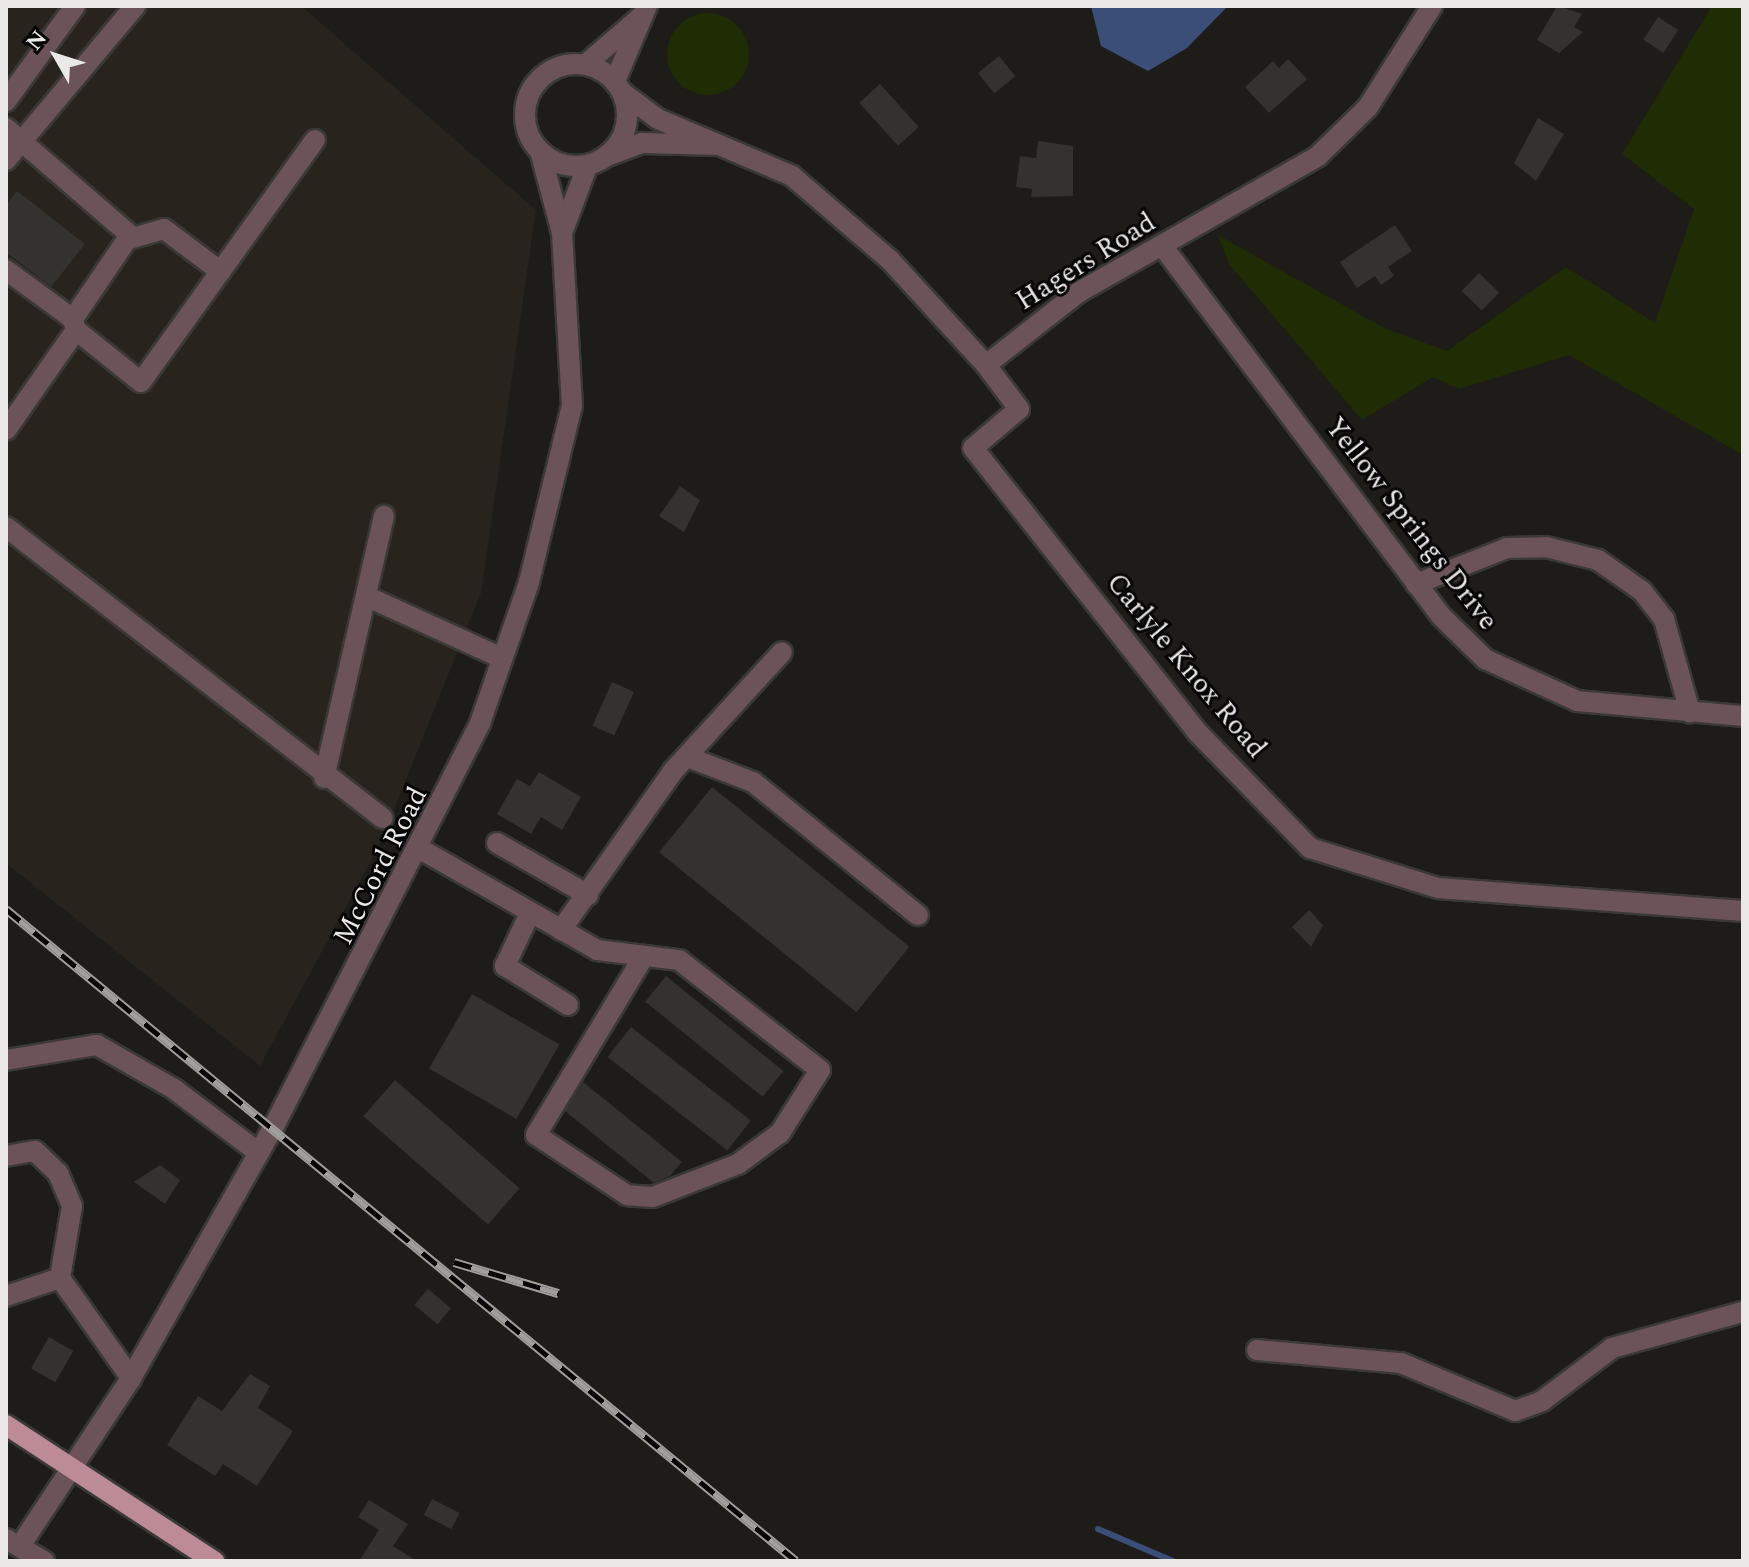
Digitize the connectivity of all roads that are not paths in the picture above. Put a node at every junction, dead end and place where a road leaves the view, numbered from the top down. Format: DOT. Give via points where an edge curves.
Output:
graph roads {
  1 [pos="75,6"];
  2 [pos="135,6"];
  3 [pos="1432,6"];
  4 [pos="645,10"];
  5 [pos="586,64"];
  6 [pos="619,87"];
  7 [pos="6,101"];
  8 [pos="6,128"];
  9 [pos="315,140"];
  10 [pos="719,145"];
  11 [pos="540,151"];
  12 [pos="13,152"];
  13 [pos="606,157"];
  14 [pos="587,167"];
  15 [pos="562,233"];
  16 [pos="129,239"];
  17 [pos="1163,247"];
  18 [pos="6,270"];
  19 [pos="221,272"];
  20 [pos="75,325"];
  21 [pos="986,365"];
  22 [pos="6,430"];
  23 [pos="384,516"];
  24 [pos="6,527"];
  25 [pos="1416,584"];
  26 [pos="368,597"];
  27 [pos="782,652"];
  28 [pos="502,658"];
  29 [pos="1690,712"];
  30 [pos="1743,716"];
  31 [pos="690,758"];
  32 [pos="324,778"];
  33 [pos="383,818"];
  34 [pos="497,843"];
  35 [pos="422,850"];
  36 [pos="588,895"];
  37 [pos="1743,911"];
  38 [pos="530,913"];
  39 [pos="918,915"];
  40 [pos="561,930"];
  41 [pos="644,956"];
  42 [pos="568,1005"];
  43 [pos="9,1054"];
  44 [pos="259,1153"];
  45 [pos="6,1156"];
  46 [pos="60,1278"];
  47 [pos="6,1296"];
  48 [pos="1743,1312"];
  49 [pos="1257,1350"];
  50 [pos="131,1378"];
  51 [pos="6,1425"];
  52 [pos="71,1466"];
  53 [pos="13,1543"];
  54 [pos="44,1561"];
  55 [pos="214,1561"];
  1 -- 7 [label="street"];
  2 -- 12 [label="street"];
  3 -- 17 [label="street, Hagers Road" via="1368,107 1340,138 1279,183"];
  4 -- 5 [label="street, McCord Road"];
  4 -- 6 [label="street, McCord Road"];
  5 -- 6 [label="street"];
  5 -- 11 [label="street, McCord Road" via="554,67 529,96 527,125"];
  6 -- 10 [label="street"];
  6 -- 13 [label="street, McCord Road" via="624,135"];
  8 -- 12 [label="street"];
  9 -- 19 [label="street"];
  10 -- 13 [label="street" via="642,143"];
  10 -- 21 [label="street" via="792,176 853,226"];
  11 -- 14 [label="street"];
  11 -- 15 [label="street, McCord Road"];
  12 -- 16 [label="street"];
  13 -- 14 [label="street"];
  14 -- 15 [label="street, McCord Road"];
  15 -- 28 [label="street, McCord Road" via="572,406"];
  16 -- 19 [label="street" via="164,229"];
  16 -- 20 [label="street"];
  17 -- 21 [label="street, Hagers Road" via="1056,307"];
  17 -- 25 [label="street, Yellow Springs Drive"];
  18 -- 20 [label="street"];
  19 -- 20 [label="street" via="141,382"];
  20 -- 22 [label="street"];
  21 -- 37 [label="street, Carlyle Knox Road" via="1019,409 973,448 1198,733 1310,848 1438,888"];
  23 -- 26 [label="street"];
  24 -- 32 [label="street"];
  25 -- 29 [label="street, Yellow Springs Drive" via="1469,646 1519,681 1577,701"];
  25 -- 29 [label="street" via="1507,548 1546,547 1598,560 1642,591 1664,619"];
  26 -- 28 [label="street"];
  26 -- 32 [label="street"];
  27 -- 31 [label="street"];
  28 -- 35 [label="street, McCord Road"];
  29 -- 30 [label="street, Yellow Springs Drive"];
  31 -- 36 [label="street"];
  31 -- 39 [label="street" via="753,782"];
  32 -- 33 [label="street"];
  34 -- 36 [label="street"];
  35 -- 38 [label="street"];
  35 -- 44 [label="street, McCord Road"];
  36 -- 40 [label="street"];
  38 -- 40 [label="street"];
  38 -- 42 [label="street" via="505,966"];
  40 -- 41 [label="street" via="597,950"];
  41 -- 41 [label="street" via="536,1135 627,1195 653,1197 738,1164 780,1133 820,1070 679,960"];
  43 -- 44 [label="street" via="97,1045 174,1089"];
  44 -- 50 [label="street, McCord Road"];
  45 -- 46 [label="street" via="35,1151 58,1173 72,1206"];
  46 -- 47 [label="street"];
  46 -- 50 [label="street"];
  48 -- 49 [label="street" via="1612,1348 1542,1401 1515,1411 1401,1363 1292,1359"];
  50 -- 52 [label="street, McCord Road"];
  51 -- 52 [label="main road"];
  52 -- 53 [label="street, McCord Road"];
  52 -- 55 [label="main road"];
  53 -- 54 [label="street"];
}
